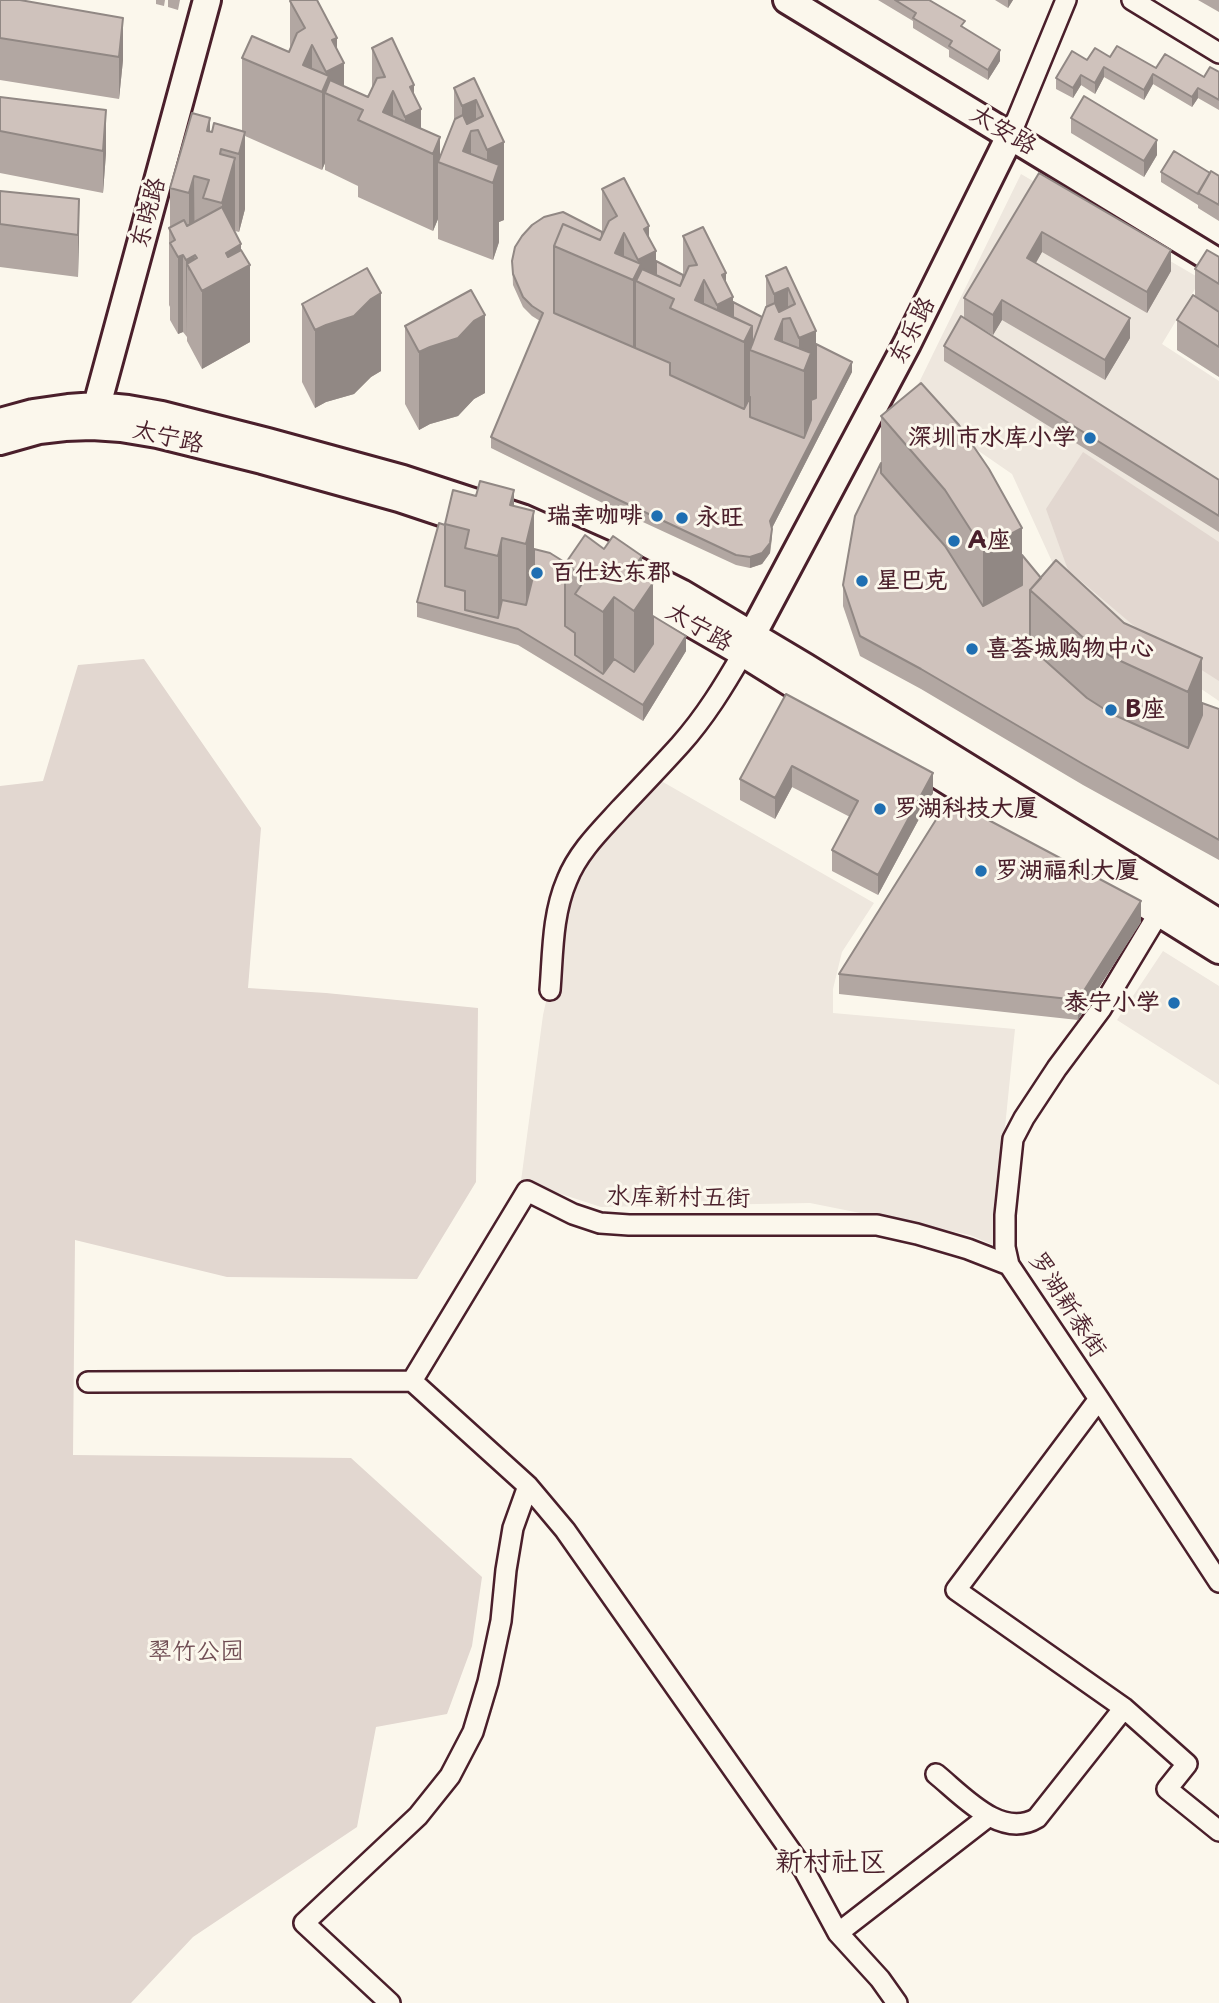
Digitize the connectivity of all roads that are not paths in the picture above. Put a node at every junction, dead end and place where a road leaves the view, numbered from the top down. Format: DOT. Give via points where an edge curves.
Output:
graph roads {
  1 [pos="207,0"];
  2 [pos="787,0"];
  3 [pos="1066,0"];
  4 [pos="1132,0"];
  5 [pos="1219,53"];
  6 [pos="1010,136"];
  7 [pos="1219,263"];
  8 [pos="94,416"];
  9 [pos="0,422"];
  10 [pos="0,441"];
  11 [pos="748,644"];
  12 [pos="1165,904"];
  13 [pos="1219,923"];
  14 [pos="1219,950"];
  15 [pos="550,990"];
  16 [pos="1009,1265"];
  17 [pos="412,1381"];
  18 [pos="88,1382"];
  19 [pos="1099,1399"];
  20 [pos="528,1486"];
  21 [pos="1219,1582"];
  22 [pos="1124,1708"];
  23 [pos="936,1774"];
  24 [pos="989,1816"];
  25 [pos="1219,1831"];
  26 [pos="838,1933"];
  27 [pos="390,2003"];
  28 [pos="897,2003"];
  1 -- 8 [label="main road, 东晓路"];
  2 -- 6 [label="main road, 太安路"];
  3 -- 6 [label="street, 东乐路"];
  4 -- 5 [label="street"];
  6 -- 7 [label="main road, 太安路"];
  6 -- 11 [label="main road, 东乐路" via="907,344"];
  8 -- 9 [label="main road, 太宁路" via="68,408"];
  8 -- 10 [label="main road, 太宁路"];
  8 -- 11 [label="main road, 太宁路" via="128,409 162,415 403,479 522,518 681,593"];
  11 -- 12 [label="main road, 太宁路"];
  11 -- 15 [label="street" via="715,702 579,857 560,898"];
  12 -- 13 [label="main road, 太宁路"];
  12 -- 14 [label="main road, 太宁路"];
  12 -- 16 [label="street, 罗湖新泰街" via="1013,1139 1005,1215"];
  16 -- 17 [label="street, 水库新村五街" via="877,1225 600,1223 527,1191"];
  16 -- 19 [label="street, 罗湖新泰街"];
  17 -- 18 [label="street"];
  17 -- 20 [label="street"];
  19 -- 21 [label="street, 罗湖新泰街"];
  19 -- 22 [label="street" via="956,1590"];
  20 -- 26 [label="street" via="565,1530 804,1870"];
  20 -- 27 [label="street" via="513,1528 501,1621 473,1732 450,1776 418,1816 304,1923"];
  22 -- 24 [label="street" via="1037,1818 1018,1824"];
  22 -- 25 [label="street" via="1187,1764 1167,1789"];
  23 -- 24 [label="street"];
  24 -- 26 [label="street"];
  26 -- 28 [label="street"];
}
